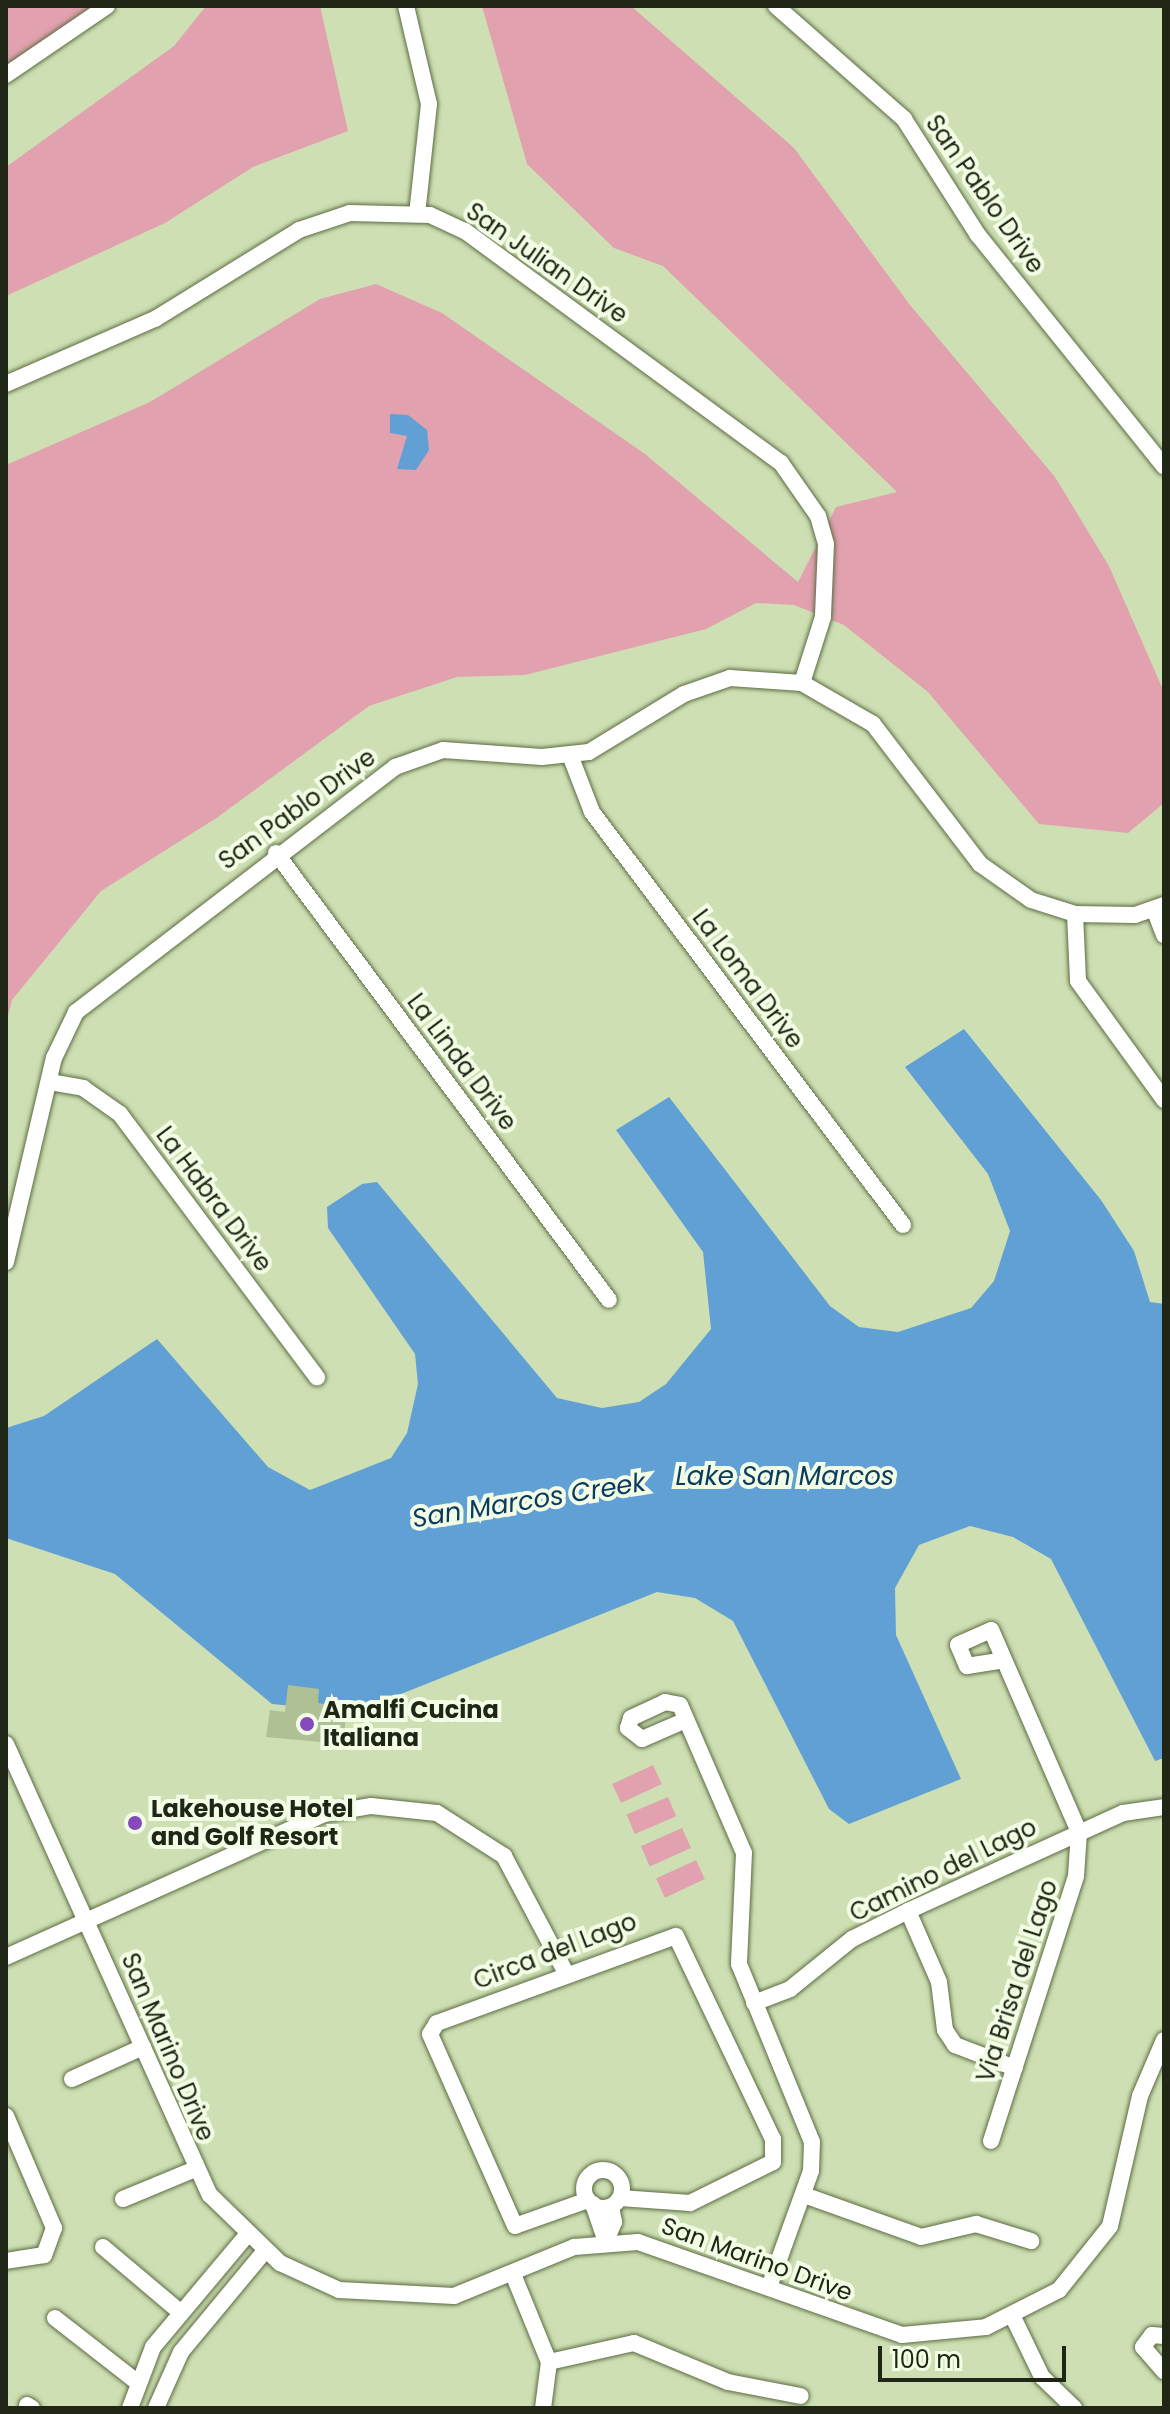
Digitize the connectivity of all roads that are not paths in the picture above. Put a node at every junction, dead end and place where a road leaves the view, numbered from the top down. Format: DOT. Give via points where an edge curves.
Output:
graph roads {
  1 [pos="107,6"];
  2 [pos="406,6"];
  3 [pos="776,6"];
  4 [pos="6,75"];
  5 [pos="417,214"];
  6 [pos="6,384"];
  7 [pos="1164,466"];
  8 [pos="802,683"];
  9 [pos="570,755"];
  10 [pos="276,853"];
  11 [pos="1159,907"];
  12 [pos="1075,914"];
  13 [pos="1164,935"];
  14 [pos="50,1082"];
  15 [pos="1164,1100"];
  16 [pos="903,1225"];
  17 [pos="6,1262"];
  18 [pos="609,1300"];
  19 [pos="317,1377"];
  20 [pos="999,1661"];
  21 [pos="686,1720"];
  22 [pos="6,1744"];
  23 [pos="1164,1807"];
  24 [pos="1079,1832"];
  25 [pos="908,1911"];
  26 [pos="87,1919"];
  27 [pos="6,1957"];
  28 [pos="566,1973"];
  29 [pos="754,2003"];
  30 [pos="1164,2040"];
  31 [pos="143,2047"];
  32 [pos="1015,2068"];
  33 [pos="72,2079"];
  34 [pos="6,2116"];
  35 [pos="991,2141"];
  36 [pos="195,2169"];
  37 [pos="804,2195"];
  38 [pos="123,2199"];
  39 [pos="590,2202"];
  40 [pos="615,2202"];
  41 [pos="246,2236"];
  42 [pos="606,2241"];
  43 [pos="1031,2241"];
  44 [pos="103,2247"];
  45 [pos="264,2252"];
  46 [pos="6,2261"];
  47 [pos="513,2274"];
  48 [pos="769,2287"];
  49 [pos="179,2311"];
  50 [pos="1012,2315"];
  51 [pos="55,2318"];
  52 [pos="1164,2336"];
  53 [pos="549,2362"];
  54 [pos="1164,2371"];
  55 [pos="137,2382"];
  56 [pos="801,2396"];
  57 [pos="1063,2405"];
  58 [pos="130,2408"];
  59 [pos="156,2408"];
  60 [pos="543,2408"];
  1 -- 4 [label="street"];
  2 -- 5 [label="street" via="429,104"];
  3 -- 7 [label="street, San Pablo Drive" via="904,119 978,235"];
  5 -- 6 [label="street, San Julian Drive" via="350,213 299,230 155,319"];
  5 -- 8 [label="street, San Julian Drive" via="465,231 781,463 818,516 826,544 823,617"];
  8 -- 9 [label="street, San Pablo Drive" via="730,678 684,694 589,752"];
  8 -- 12 [label="street, San Pablo Drive" via="873,724 995,876 1031,900"];
  9 -- 10 [label="street, San Pablo Drive" via="443,750 395,767"];
  9 -- 16 [label="street, La Loma Drive" via="592,812"];
  10 -- 14 [label="street, San Pablo Drive" via="93,992 63,1034"];
  10 -- 18 [label="street, La Linda Drive"];
  11 -- 12 [label="street, San Pablo Drive"];
  11 -- 13 [label="street"];
  12 -- 15 [label="street" via="1078,981"];
  14 -- 17 [label="street, San Pablo Drive"];
  14 -- 19 [label="street, La Habra Drive" via="83,1088 120,1114"];
  20 -- 24 [label="street, Via Brisa del Lago" via="1021,1691"];
  21 -- 29 [label="street" via="744,1853 736,1933"];
  22 -- 26 [label="street, San Marino Drive"];
  23 -- 24 [label="street, Camino del Lago" via="1123,1813"];
  24 -- 25 [label="street, Camino del Lago"];
  24 -- 32 [label="street, Via Brisa del Lago" via="1076,1876"];
  25 -- 29 [label="street, Camino del Lago" via="852,1939 790,1989"];
  25 -- 32 [label="street" via="939,1982 945,2030 955,2045"];
  26 -- 27 [label="street"];
  26 -- 28 [label="street" via="324,1814 412,1808 471,1829 505,1857"];
  26 -- 31 [label="street, San Marino Drive"];
  28 -- 39 [label="street, Circa del Lago" via="437,2023 430,2034 515,2226"];
  28 -- 40 [label="street, Circa del Lago" via="676,1936 773,2139 773,2162 763,2171 690,2203"];
  29 -- 37 [label="street" via="808,2127 811,2171"];
  30 -- 50 [label="street, San Marino Drive" via="1140,2096 1110,2226 1072,2278"];
  31 -- 33 [label="street"];
  31 -- 36 [label="street, San Marino Drive"];
  32 -- 35 [label="street, Via Brisa del Lago"];
  34 -- 46 [label="street" via="54,2228 44,2255"];
  36 -- 38 [label="street"];
  36 -- 41 [label="street, San Marino Drive"];
  37 -- 43 [label="street" via="921,2237 976,2224"];
  37 -- 48 [label="street"];
  39 -- 40 [label="street, Circa del Lago"];
  39 -- 40 [label="street" via="585,2182 599,2170 620,2180"];
  39 -- 42 [label="street"];
  40 -- 42 [label="street"];
  41 -- 45 [label="street, San Marino Drive"];
  41 -- 49 [label="street"];
  42 -- 47 [label="street, San Marino Drive"];
  42 -- 48 [label="street, San Marino Drive" via="683,2253"];
  44 -- 49 [label="street"];
  45 -- 47 [label="street, San Marino Drive" via="339,2290 384,2298 454,2296"];
  45 -- 59 [label="street" via="181,2352"];
  47 -- 53 [label="street"];
  48 -- 50 [label="street, San Marino Drive" via="902,2335 961,2333"];
  49 -- 55 [label="street"];
  50 -- 57 [label="street" via="1029,2358"];
  51 -- 55 [label="street"];
  52 -- 54 [label="street" via="1152,2335 1143,2347"];
  53 -- 56 [label="street" via="634,2343 728,2382"];
  53 -- 60 [label="street"];
  55 -- 58 [label="street"];
}
